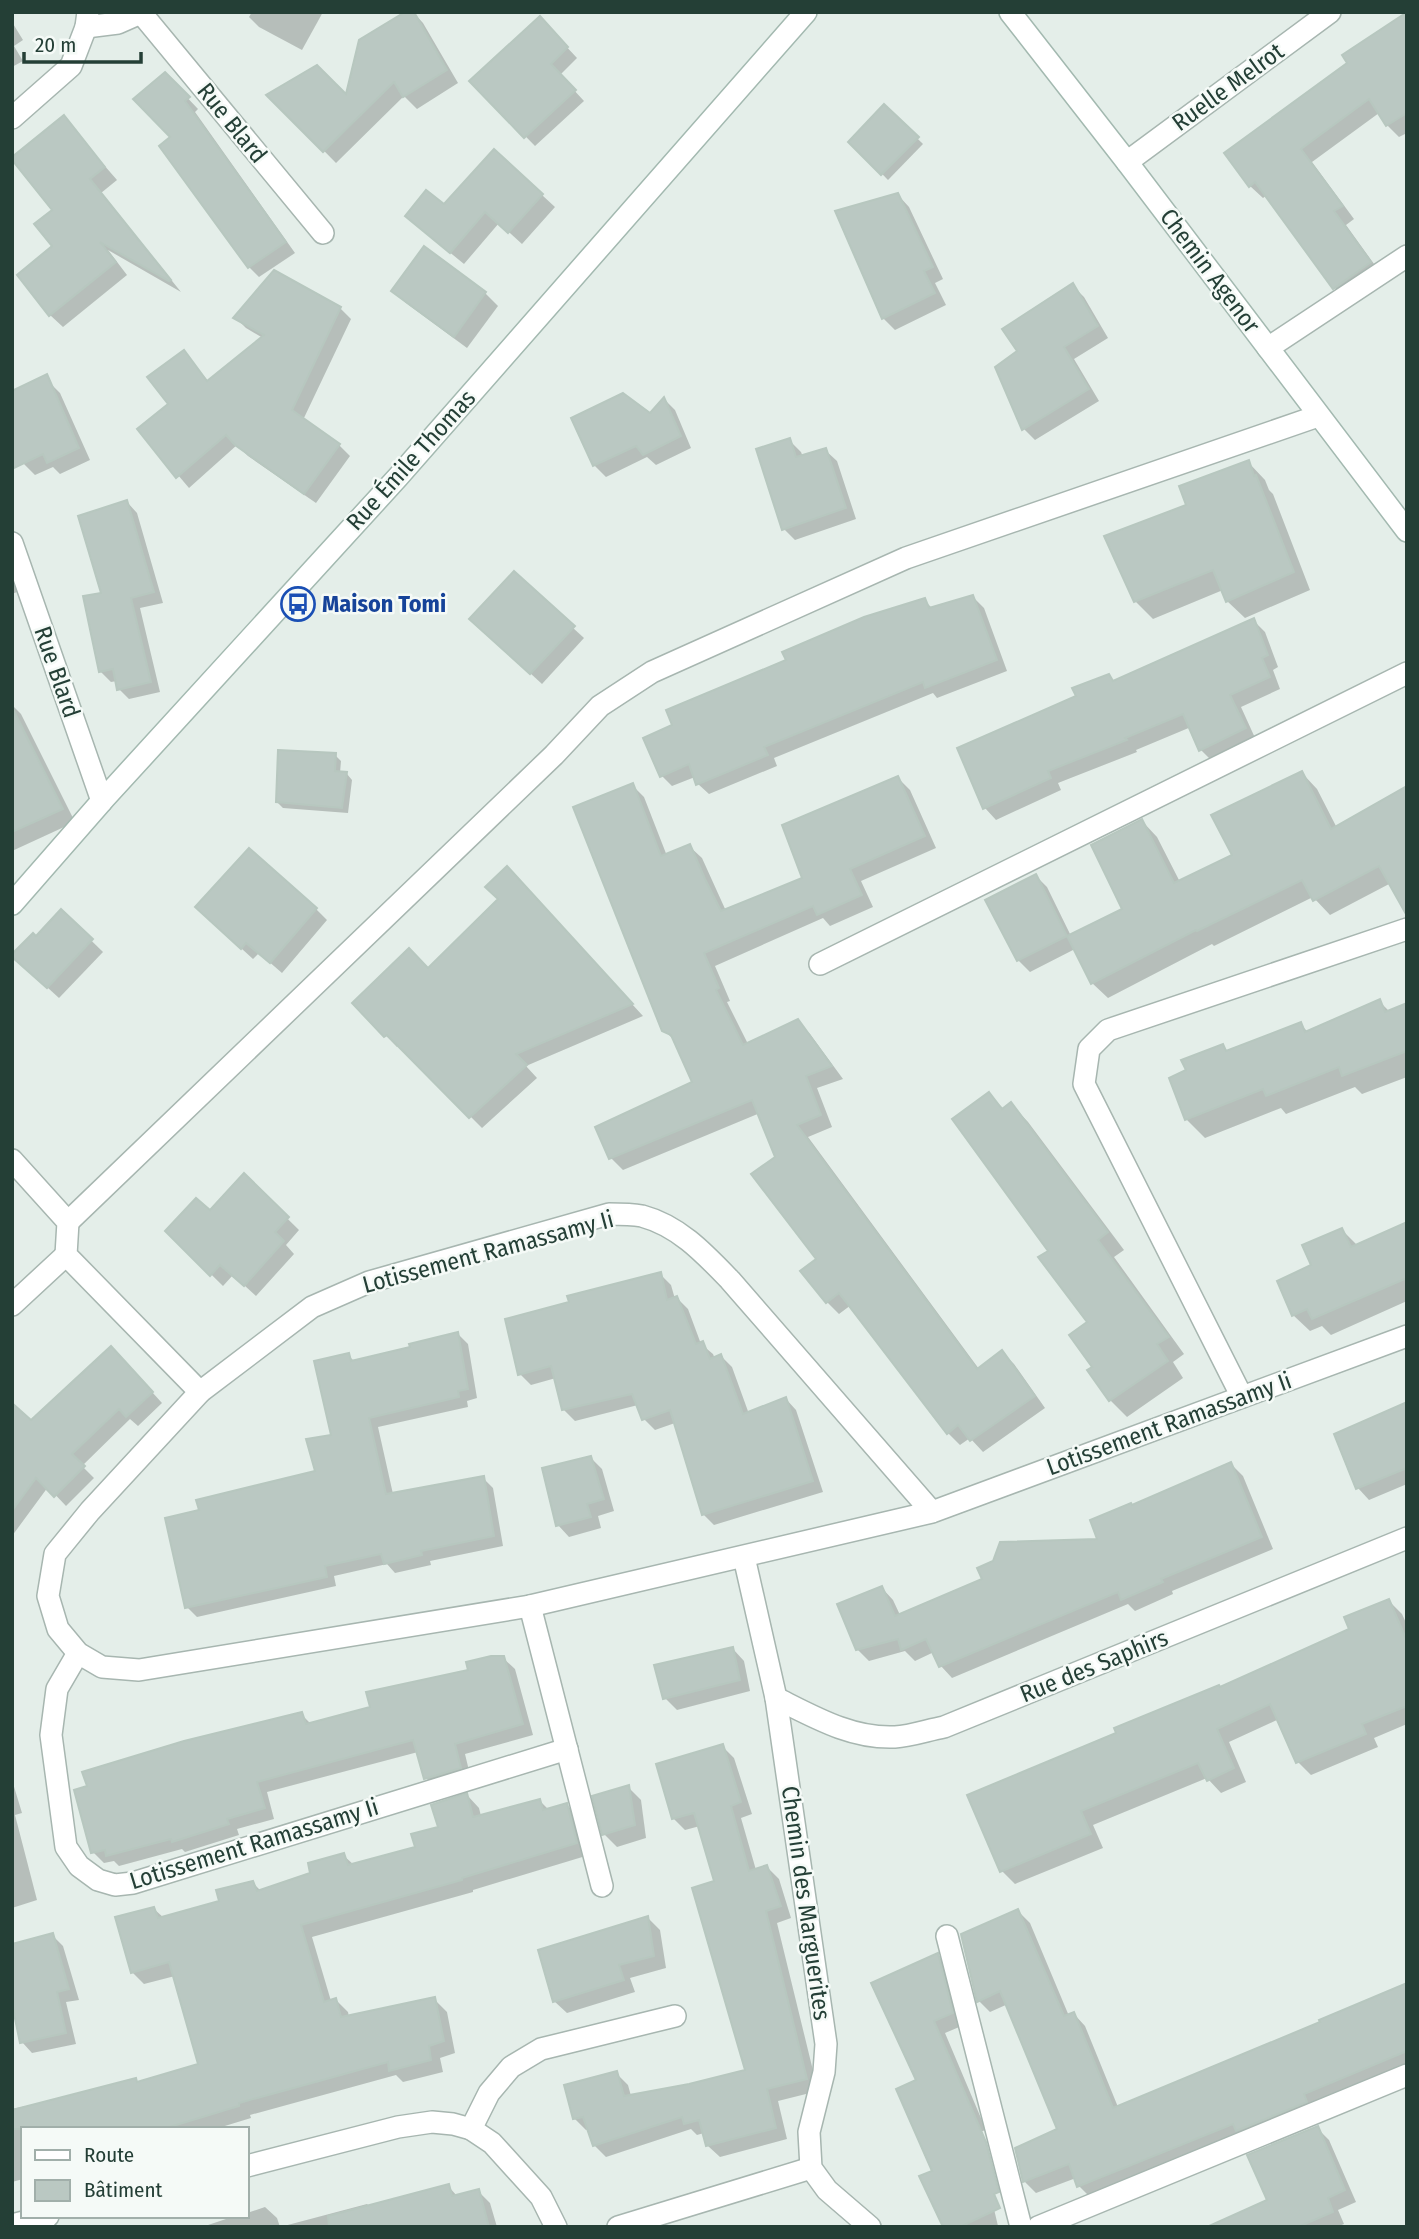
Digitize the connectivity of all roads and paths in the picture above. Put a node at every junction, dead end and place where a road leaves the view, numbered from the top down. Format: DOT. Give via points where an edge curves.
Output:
graph roads {
  1 [pos="806,12"];
  2 [pos="1010,12"];
  3 [pos="1330,12"];
  4 [pos="143,13"];
  5 [pos="87,20"];
  6 [pos="12,118"];
  7 [pos="1127,162"];
  8 [pos="323,233"];
  9 [pos="1407,256"];
  10 [pos="1268,348"];
  11 [pos="1318,416"];
  12 [pos="1407,531"];
  13 [pos="12,544"];
  14 [pos="1407,673"];
  15 [pos="102,801"];
  16 [pos="12,904"];
  17 [pos="1407,929"];
  18 [pos="820,964"];
  19 [pos="12,1160"];
  20 [pos="68,1222"];
  21 [pos="66,1255"];
  22 [pos="12,1305"];
  23 [pos="1407,1336"];
  24 [pos="200,1392"];
  25 [pos="1242,1397"];
  26 [pos="932,1512"];
  27 [pos="1407,1538"];
  28 [pos="744,1557"];
  29 [pos="530,1606"];
  30 [pos="78,1653"];
  31 [pos="776,1698"];
  32 [pos="567,1749"];
  33 [pos="602,1886"];
  34 [pos="947,1936"];
  35 [pos="675,2016"];
  36 [pos="1407,2075"];
  37 [pos="471,2129"];
  38 [pos="248,2166"];
  39 [pos="811,2168"];
  40 [pos="40,2218"];
  41 [pos="12,2225"];
  42 [pos="556,2227"];
  43 [pos="618,2227"];
  44 [pos="870,2227"];
  45 [pos="1021,2227"];
  46 [pos="1038,2227"];
  1 -- 15 [label="street, Rue Émile Thomas" via="397,477"];
  2 -- 7 [label="street, Chemin Agenor"];
  3 -- 7 [label="street, Ruelle Melrot"];
  4 -- 5 [label="street, Rue Blard" via="118,23"];
  4 -- 8 [label="street, Rue Blard"];
  5 -- 6 [label="street, Rue Blard" via="71,66"];
  7 -- 10 [label="street, Chemin Agenor"];
  9 -- 10 [label="street"];
  10 -- 11 [label="street, Chemin Agenor"];
  11 -- 12 [label="street, Chemin Agenor"];
  11 -- 20 [label="street" via="906,558 652,672 600,706"];
  13 -- 15 [label="street, Rue Blard"];
  14 -- 18 [label="street"];
  15 -- 16 [label="street, Rue Émile Thomas"];
  17 -- 25 [label="street" via="1108,1030 1088,1049 1084,1084"];
  19 -- 20 [label="street"];
  20 -- 21 [label="street"];
  21 -- 22 [label="street"];
  21 -- 24 [label="street"];
  23 -- 25 [label="street, Lotissement Ramassamy Ii"];
  24 -- 26 [label="street, Lotissement Ramassamy Ii" via="312,1307 369,1282 609,1214 639,1216 666,1224 700,1249"];
  24 -- 30 [label="street, Lotissement Ramassamy Ii" via="55,1554 48,1596 58,1629"];
  25 -- 26 [label="street, Lotissement Ramassamy Ii"];
  26 -- 28 [label="street, Lotissement Ramassamy Ii"];
  27 -- 31 [label="street, Rue des Saphirs" via="944,1727 896,1737 858,1734"];
  28 -- 29 [label="street, Lotissement Ramassamy Ii"];
  28 -- 31 [label="street, Chemin des Marguerites"];
  29 -- 30 [label="street, Lotissement Ramassamy Ii" via="139,1670 102,1667"];
  29 -- 32 [label="street"];
  30 -- 32 [label="street, Lotissement Ramassamy Ii" via="57,1689 51,1735 66,1847 79,1866 97,1880 115,1885"];
  31 -- 39 [label="street, Chemin des Marguerites" via="826,2044 824,2072 808,2132"];
  32 -- 33 [label="street"];
  34 -- 45 [label="street"];
  35 -- 37 [label="street" via="541,2049 511,2067 489,2093"];
  36 -- 46 [label="street"];
  37 -- 38 [label="street" via="432,2122 398,2127"];
  37 -- 42 [label="street" via="492,2143 541,2197"];
  39 -- 43 [label="street"];
  39 -- 44 [label="street" via="827,2190"];
  40 -- 41 [label="street"];
}
